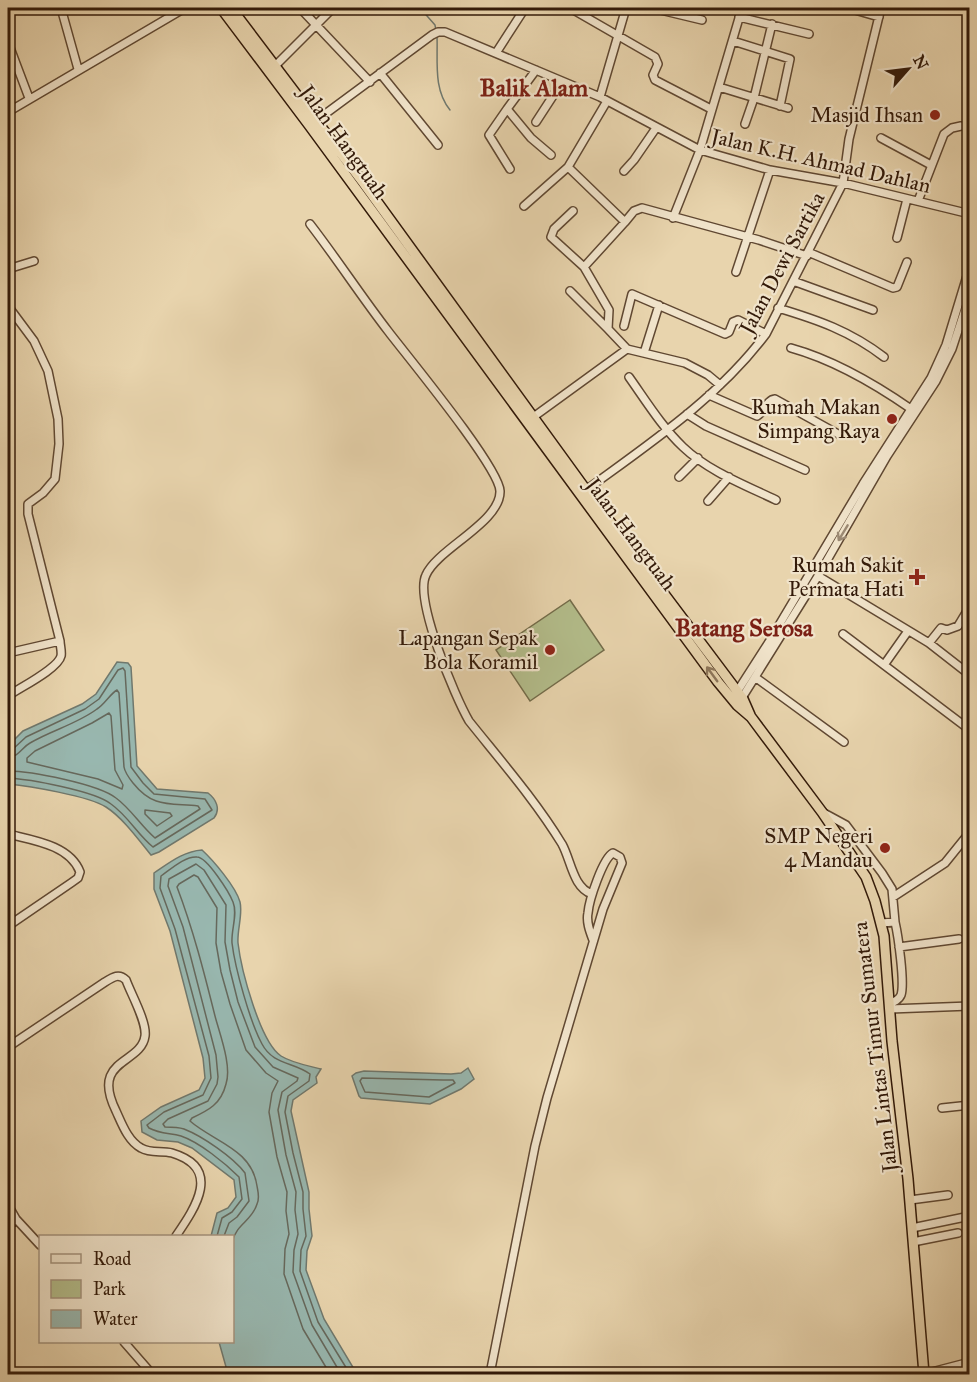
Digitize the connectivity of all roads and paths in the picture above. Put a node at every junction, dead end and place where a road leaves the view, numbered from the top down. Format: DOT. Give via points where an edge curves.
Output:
graph roads {
  1 [pos="60,8"];
  2 [pos="184,8"];
  3 [pos="221,8"];
  4 [pos="231,8"];
  5 [pos="300,8"];
  6 [pos="333,8"];
  7 [pos="525,8"];
  8 [pos="570,8"];
  9 [pos="627,8"];
  10 [pos="652,8"];
  11 [pos="742,8"];
  12 [pos="848,8"];
  13 [pos="881,8"];
  14 [pos="172,11"];
  15 [pos="740,17"];
  16 [pos="879,17"];
  17 [pos="702,20"];
  18 [pos="772,24"];
  19 [pos="316,25"];
  20 [pos="809,34"];
  21 [pos="619,35"];
  22 [pos="733,41"];
  23 [pos="9,45"];
  24 [pos="765,51"];
  25 [pos="496,53"];
  26 [pos="275,66"];
  27 [pos="78,69"];
  28 [pos="536,70"];
  29 [pos="380,73"];
  30 [pos="370,82"];
  31 [pos="562,82"];
  32 [pos="719,87"];
  33 [pos="600,97"];
  34 [pos="29,98"];
  35 [pos="754,98"];
  36 [pos="608,101"];
  37 [pos="711,108"];
  38 [pos="507,109"];
  39 [pos="8,112"];
  40 [pos="317,120"];
  41 [pos="536,122"];
  42 [pos="745,124"];
  43 [pos="962,126"];
  44 [pos="656,128"];
  45 [pos="881,138"];
  46 [pos="438,145"];
  47 [pos="700,150"];
  48 [pos="552,155"];
  49 [pos="931,165"];
  50 [pos="346,167"];
  51 [pos="568,167"];
  52 [pos="510,169"];
  53 [pos="770,170"];
  54 [pos="624,171"];
  55 [pos="843,183"];
  56 [pos="907,199"];
  57 [pos="918,201"];
  58 [pos="524,206"];
  59 [pos="573,211"];
  60 [pos="969,214"];
  61 [pos="673,218"];
  62 [pos="625,222"];
  63 [pos="310,224"];
  64 [pos="749,237"];
  65 [pos="897,238"];
  66 [pos="807,254"];
  67 [pos="34,261"];
  68 [pos="907,262"];
  69 [pos="969,266"];
  70 [pos="584,267"];
  71 [pos="8,269"];
  72 [pos="736,272"];
  73 [pos="793,281"];
  74 [pos="570,291"];
  75 [pos="969,294"];
  76 [pos="659,305"];
  77 [pos="8,306"];
  78 [pos="778,308"];
  79 [pos="873,310"];
  80 [pos="624,326"];
  81 [pos="608,329"];
  82 [pos="766,334"];
  83 [pos="952,336"];
  84 [pos="791,348"];
  85 [pos="627,349"];
  86 [pos="644,353"];
  87 [pos="884,357"];
  88 [pos="629,377"];
  89 [pos="720,385"];
  90 [pos="709,395"];
  91 [pos="911,409"];
  92 [pos="687,414"];
  93 [pos="532,418"];
  94 [pos="668,430"];
  95 [pos="840,435"];
  96 [pos="698,458"];
  97 [pos="805,470"];
  98 [pos="679,477"];
  99 [pos="729,477"];
  100 [pos="586,490"];
  101 [pos="776,500"];
  102 [pos="708,501"];
  103 [pos="627,552"];
  104 [pos="818,576"];
  105 [pos="798,599"];
  106 [pos="969,606"];
  107 [pos="908,631"];
  108 [pos="843,634"];
  109 [pos="60,641"];
  110 [pos="929,643"];
  111 [pos="8,653"];
  112 [pos="884,665"];
  113 [pos="969,675"];
  114 [pos="755,677"];
  115 [pos="8,696"];
  116 [pos="737,699"];
  117 [pos="751,717"];
  118 [pos="969,730"];
  119 [pos="844,742"];
  120 [pos="822,812"];
  121 [pos="8,834"];
  122 [pos="966,837"];
  123 [pos="592,894"];
  124 [pos="893,897"];
  125 [pos="895,922"];
  126 [pos="881,923"];
  127 [pos="8,926"];
  128 [pos="959,939"];
  129 [pos="593,940"];
  130 [pos="899,947"];
  131 [pos="890,1006"];
  132 [pos="969,1006"];
  133 [pos="8,1047"];
  134 [pos="969,1105"];
  135 [pos="942,1108"];
  136 [pos="948,1195"];
  137 [pos="910,1200"];
  138 [pos="8,1205"];
  139 [pos="969,1216"];
  140 [pos="16,1220"];
  141 [pos="8,1226"];
  142 [pos="912,1228"];
  143 [pos="958,1233"];
  144 [pos="177,1235"];
  145 [pos="913,1242"];
  146 [pos="39,1244"];
  147 [pos="126,1343"];
  148 [pos="969,1362"];
  149 [pos="152,1374"];
  150 [pos="490,1374"];
  151 [pos="924,1374"];
  1 -- 27 [label="street"];
  2 -- 14 [label="street"];
  3 -- 50 [label="highway, Jalan Hangtuah"];
  4 -- 26 [label="highway, Jalan Hangtuah"];
  5 -- 19 [label="street"];
  6 -- 19 [label="street"];
  7 -- 25 [label="street"];
  8 -- 21 [label="street"];
  9 -- 21 [label="street"];
  10 -- 17 [label="street"];
  11 -- 15 [label="street"];
  12 -- 16 [label="street"];
  13 -- 16 [label="street, Jalan Dewi Sartika"];
  14 -- 27 [label="street"];
  15 -- 18 [label="street"];
  15 -- 22 [label="street"];
  16 -- 55 [label="street, Jalan Dewi Sartika" via="849,139"];
  18 -- 20 [label="street"];
  18 -- 24 [label="street"];
  19 -- 26 [label="street"];
  19 -- 30 [label="street"];
  21 -- 33 [label="street"];
  21 -- 37 [label="street" via="655,57 655,80"];
  22 -- 24 [label="street"];
  22 -- 32 [label="street"];
  23 -- 34 [label="street"];
  24 -- 35 [label="street"];
  24 -- 35 [label="street" via="791,61 784,107"];
  25 -- 28 [label="street, Jalan K.H. Ahmad Dahlan"];
  25 -- 29 [label="street, Jalan K.H. Ahmad Dahlan" via="445,32 435,34"];
  26 -- 40 [label="highway, Jalan Hangtuah"];
  27 -- 34 [label="street"];
  28 -- 31 [label="street, Jalan K.H. Ahmad Dahlan"];
  28 -- 38 [label="street"];
  29 -- 30 [label="street, Jalan K.H. Ahmad Dahlan"];
  29 -- 46 [label="street"];
  30 -- 40 [label="street, Jalan K.H. Ahmad Dahlan"];
  31 -- 33 [label="street, Jalan K.H. Ahmad Dahlan"];
  31 -- 41 [label="street"];
  32 -- 35 [label="street"];
  32 -- 37 [label="street"];
  33 -- 36 [label="street, Jalan K.H. Ahmad Dahlan"];
  34 -- 39 [label="street"];
  35 -- 42 [label="street"];
  36 -- 44 [label="street, Jalan K.H. Ahmad Dahlan"];
  36 -- 51 [label="street"];
  37 -- 47 [label="street"];
  38 -- 48 [label="street" via="531,138"];
  38 -- 52 [label="street" via="489,135"];
  40 -- 50 [label="highway, Jalan Hangtuah"];
  43 -- 49 [label="street" via="944,134"];
  44 -- 47 [label="street, Jalan K.H. Ahmad Dahlan"];
  44 -- 54 [label="street"];
  45 -- 49 [label="street"];
  47 -- 53 [label="street, Jalan K.H. Ahmad Dahlan"];
  47 -- 61 [label="street"];
  49 -- 57 [label="street"];
  50 -- 93 [label="highway, Jalan Hangtuah"];
  50 -- 103 [label="highway, Jalan Hangtuah"];
  51 -- 58 [label="street"];
  51 -- 62 [label="street"];
  53 -- 55 [label="street, Jalan K.H. Ahmad Dahlan"];
  53 -- 64 [label="street"];
  55 -- 56 [label="street, Jalan K.H. Ahmad Dahlan"];
  55 -- 66 [label="street, Jalan Dewi Sartika"];
  56 -- 57 [label="street, Jalan K.H. Ahmad Dahlan"];
  56 -- 65 [label="street"];
  57 -- 60 [label="street, Jalan K.H. Ahmad Dahlan"];
  59 -- 70 [label="street" via="551,237"];
  61 -- 62 [label="street" via="640,208"];
  61 -- 64 [label="street"];
  62 -- 70 [label="street"];
  63 -- 123 [label="street" via="438,395 499,486 493,509 427,571 423,583 427,611 462,709 552,829 571,862 579,886"];
  64 -- 66 [label="street"];
  64 -- 72 [label="street"];
  66 -- 68 [label="street" via="893,288"];
  66 -- 73 [label="street, Jalan Dewi Sartika"];
  67 -- 71 [label="street"];
  69 -- 83 [label="street"];
  70 -- 81 [label="street" via="609,309"];
  73 -- 78 [label="street, Jalan Dewi Sartika"];
  73 -- 79 [label="street"];
  74 -- 81 [label="street"];
  75 -- 83 [label="street"];
  76 -- 80 [label="street" via="631,294"];
  76 -- 82 [label="street" via="725,334 738,320"];
  76 -- 86 [label="street"];
  77 -- 109 [label="street" via="34,341 48,370 58,419 55,479 28,504 28,514"];
  78 -- 82 [label="street, Jalan Dewi Sartika"];
  78 -- 87 [label="street" via="819,320 862,340"];
  81 -- 85 [label="street"];
  82 -- 89 [label="street, Jalan Dewi Sartika"];
  83 -- 91 [label="street"];
  83 -- 104 [label="street, one-way" via="936,381 887,456"];
  84 -- 91 [label="street" via="874,384"];
  85 -- 86 [label="street"];
  85 -- 93 [label="street"];
  86 -- 89 [label="street" via="685,363"];
  88 -- 94 [label="street"];
  89 -- 90 [label="street, Jalan Dewi Sartika"];
  90 -- 92 [label="street, Jalan Dewi Sartika"];
  90 -- 95 [label="street" via="757,416 775,399"];
  91 -- 105 [label="street"];
  92 -- 94 [label="street, Jalan Dewi Sartika"];
  92 -- 97 [label="street"];
  93 -- 100 [label="highway, Jalan Hangtuah"];
  94 -- 96 [label="street"];
  94 -- 100 [label="street, Jalan Dewi Sartika"];
  96 -- 98 [label="street"];
  96 -- 99 [label="street"];
  99 -- 101 [label="street"];
  99 -- 102 [label="street"];
  100 -- 103 [label="highway, Jalan Hangtuah"];
  103 -- 116 [label="highway, Jalan Hangtuah"];
  104 -- 105 [label="street"];
  104 -- 107 [label="street"];
  105 -- 114 [label="street"];
  105 -- 116 [label="street"];
  106 -- 110 [label="street" via="957,627 941,628"];
  107 -- 110 [label="street"];
  107 -- 112 [label="street"];
  108 -- 112 [label="street"];
  109 -- 111 [label="street"];
  109 -- 115 [label="street" via="58,661"];
  110 -- 113 [label="street"];
  112 -- 118 [label="street"];
  114 -- 116 [label="street"];
  114 -- 119 [label="street"];
  116 -- 117 [label="highway, Jalan Hangtuah"];
  117 -- 120 [label="highway, Jalan Lintas Timur Sumatera"];
  120 -- 124 [label="street" via="846,825 882,873"];
  120 -- 126 [label="highway, Jalan Lintas Timur Sumatera" via="866,877"];
  121 -- 127 [label="street" via="60,850 80,872 71,884"];
  122 -- 124 [label="street" via="945,863"];
  123 -- 129 [label="street" via="587,915"];
  123 -- 129 [label="street" via="607,857 617,854 622,863"];
  124 -- 125 [label="street"];
  125 -- 126 [label="street"];
  125 -- 130 [label="street"];
  126 -- 131 [label="highway, Jalan Lintas Timur Sumatera"];
  128 -- 130 [label="street"];
  129 -- 150 [label="street" via="537,1138"];
  130 -- 131 [label="street" via="902,993"];
  131 -- 132 [label="street"];
  131 -- 137 [label="highway, Jalan Lintas Timur Sumatera"];
  133 -- 144 [label="street" via="105,982 116,976 126,980 146,1034 139,1050 114,1069 108,1090 132,1142 155,1153 185,1157 202,1177 198,1198"];
  134 -- 135 [label="street"];
  136 -- 137 [label="street"];
  137 -- 142 [label="highway, Jalan Lintas Timur Sumatera"];
  138 -- 140 [label="street"];
  139 -- 142 [label="street"];
  140 -- 141 [label="street"];
  140 -- 146 [label="street"];
  142 -- 145 [label="highway, Jalan Lintas Timur Sumatera"];
  143 -- 145 [label="street"];
  145 -- 151 [label="highway, Jalan Lintas Timur Sumatera"];
  147 -- 149 [label="street"];
  148 -- 151 [label="street"];
}
